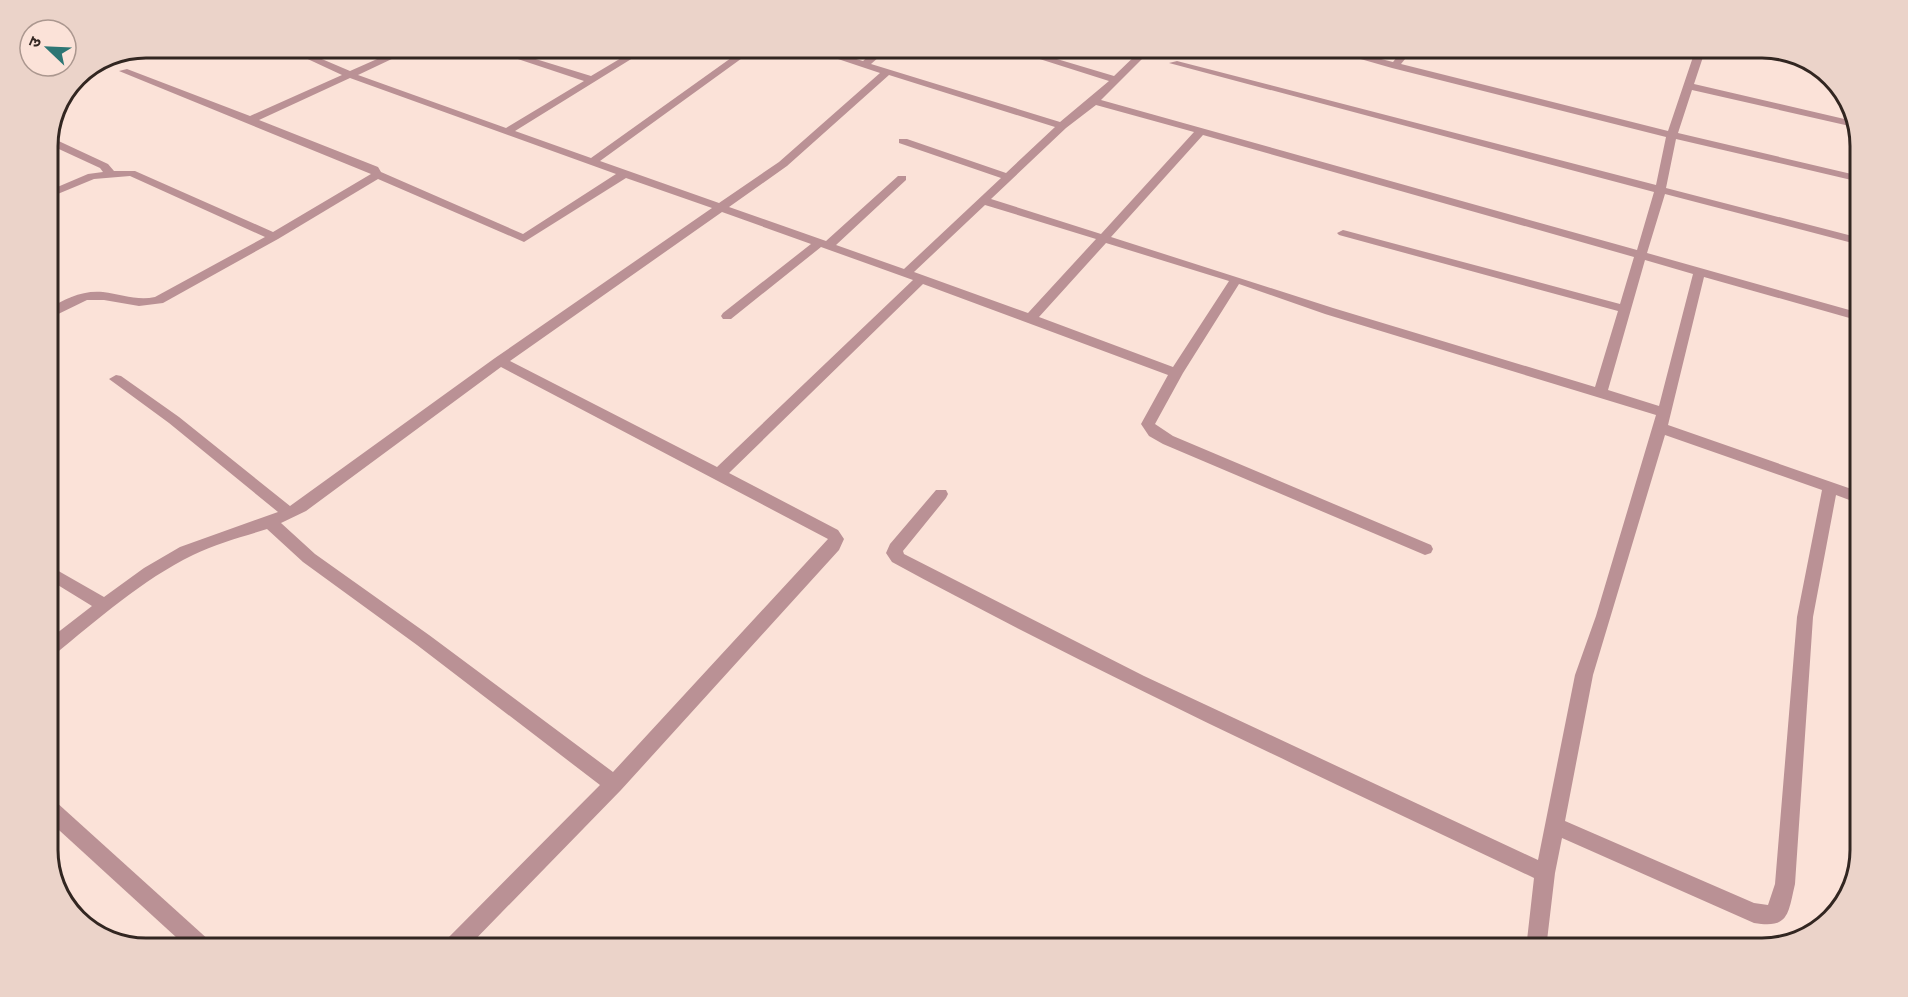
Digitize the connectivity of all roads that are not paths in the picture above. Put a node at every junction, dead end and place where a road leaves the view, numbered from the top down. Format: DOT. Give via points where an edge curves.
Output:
graph roads {
  1 [pos="312,58"];
  2 [pos="388,58"];
  3 [pos="522,58"];
  4 [pos="628,58"];
  5 [pos="737,58"];
  6 [pos="844,58"];
  7 [pos="872,58"];
  8 [pos="1043,58"];
  9 [pos="1138,58"];
  10 [pos="1365,58"];
  11 [pos="1401,58"];
  12 [pos="1698,58"];
  13 [pos="1174,63"];
  14 [pos="865,64"];
  15 [pos="1395,66"];
  16 [pos="888,71"];
  17 [pos="124,72"];
  18 [pos="350,75"];
  19 [pos="592,80"];
  20 [pos="1115,80"];
  21 [pos="1688,86"];
  22 [pos="1094,101"];
  23 [pos="250,120"];
  24 [pos="1846,122"];
  25 [pos="1062,126"];
  26 [pos="508,131"];
  27 [pos="1201,131"];
  28 [pos="1672,135"];
  29 [pos="903,141"];
  30 [pos="59,145"];
  31 [pos="592,162"];
  32 [pos="110,173"];
  33 [pos="377,174"];
  34 [pos="624,174"];
  35 [pos="1849,176"];
  36 [pos="1009,177"];
  37 [pos="902,178"];
  38 [pos="1661,189"];
  39 [pos="59,190"];
  40 [pos="984,201"];
  41 [pos="719,208"];
  42 [pos="1343,233"];
  43 [pos="274,237"];
  44 [pos="1105,238"];
  45 [pos="1849,239"];
  46 [pos="823,244"];
  47 [pos="1642,255"];
  48 [pos="1699,272"];
  49 [pos="906,273"];
  50 [pos="922,278"];
  51 [pos="1236,279"];
  52 [pos="1624,309"];
  53 [pos="59,310"];
  54 [pos="1849,314"];
  55 [pos="727,316"];
  56 [pos="1032,317"];
  57 [pos="500,361"];
  58 [pos="1176,373"];
  59 [pos="116,379"];
  60 [pos="1600,393"];
  61 [pos="1662,420"];
  62 [pos="718,475"];
  63 [pos="1830,488"];
  64 [pos="1849,494"];
  65 [pos="941,495"];
  66 [pos="290,514"];
  67 [pos="270,522"];
  68 [pos="1425,549"];
  69 [pos="59,578"];
  70 [pos="104,605"];
  71 [pos="59,641"];
  72 [pos="614,784"];
  73 [pos="59,817"];
  74 [pos="1555,826"];
  75 [pos="1545,873"];
  76 [pos="192,938"];
  77 [pos="462,938"];
  78 [pos="1537,938"];
  1 -- 18 [label="street"];
  2 -- 18 [label="street"];
  3 -- 19 [label="street"];
  4 -- 19 [label="street"];
  5 -- 31 [label="street"];
  6 -- 14 [label="street"];
  7 -- 14 [label="street"];
  8 -- 20 [label="street"];
  9 -- 20 [label="street"];
  10 -- 15 [label="street"];
  11 -- 15 [label="street"];
  12 -- 21 [label="street"];
  13 -- 38 [label="street"];
  14 -- 16 [label="street"];
  15 -- 28 [label="street"];
  16 -- 25 [label="street"];
  16 -- 41 [label="street" via="783,164"];
  17 -- 23 [label="street"];
  18 -- 23 [label="street"];
  18 -- 26 [label="street"];
  19 -- 26 [label="street"];
  20 -- 22 [label="street"];
  21 -- 24 [label="street"];
  21 -- 28 [label="street"];
  22 -- 25 [label="street"];
  22 -- 27 [label="street"];
  23 -- 33 [label="street" via="374,169"];
  25 -- 36 [label="street"];
  26 -- 31 [label="street"];
  27 -- 44 [label="street"];
  27 -- 47 [label="street"];
  28 -- 35 [label="street"];
  28 -- 38 [label="street"];
  29 -- 36 [label="street"];
  30 -- 32 [label="street" via="104,166"];
  31 -- 34 [label="street"];
  32 -- 39 [label="street"];
  32 -- 43 [label="street" via="131,173"];
  33 -- 34 [label="street" via="524,239"];
  33 -- 43 [label="street"];
  34 -- 41 [label="street"];
  36 -- 40 [label="street"];
  37 -- 46 [label="street"];
  38 -- 45 [label="street"];
  38 -- 47 [label="street"];
  40 -- 44 [label="street"];
  40 -- 49 [label="street"];
  41 -- 46 [label="street"];
  41 -- 57 [label="street"];
  42 -- 52 [label="street"];
  43 -- 53 [label="street" via="159,300 136,304 86,296"];
  44 -- 51 [label="street"];
  44 -- 56 [label="street"];
  46 -- 49 [label="street"];
  46 -- 55 [label="street"];
  47 -- 48 [label="street"];
  47 -- 52 [label="street"];
  48 -- 54 [label="street"];
  48 -- 61 [label="street"];
  49 -- 50 [label="street"];
  50 -- 56 [label="street"];
  50 -- 62 [label="street"];
  51 -- 58 [label="street"];
  51 -- 60 [label="street"];
  52 -- 60 [label="street"];
  56 -- 58 [label="street"];
  57 -- 62 [label="street"];
  57 -- 66 [label="street"];
  58 -- 68 [label="street" via="1148,424 1154,432"];
  59 -- 66 [label="street" via="174,420"];
  60 -- 61 [label="street"];
  61 -- 63 [label="street"];
  61 -- 74 [label="street" via="1584,675"];
  62 -- 72 [label="street" via="836,539"];
  63 -- 64 [label="street"];
  63 -- 74 [label="street" via="1805,617 1785,884 1780,906 1772,916 1754,913"];
  65 -- 75 [label="street" via="896,548 898,558 1160,693"];
  66 -- 67 [label="street"];
  67 -- 70 [label="street" via="185,551"];
  67 -- 72 [label="street" via="309,558"];
  69 -- 70 [label="street"];
  70 -- 71 [label="street"];
  72 -- 77 [label="street"];
  73 -- 76 [label="street"];
  74 -- 75 [label="street"];
  75 -- 78 [label="street"];
}
